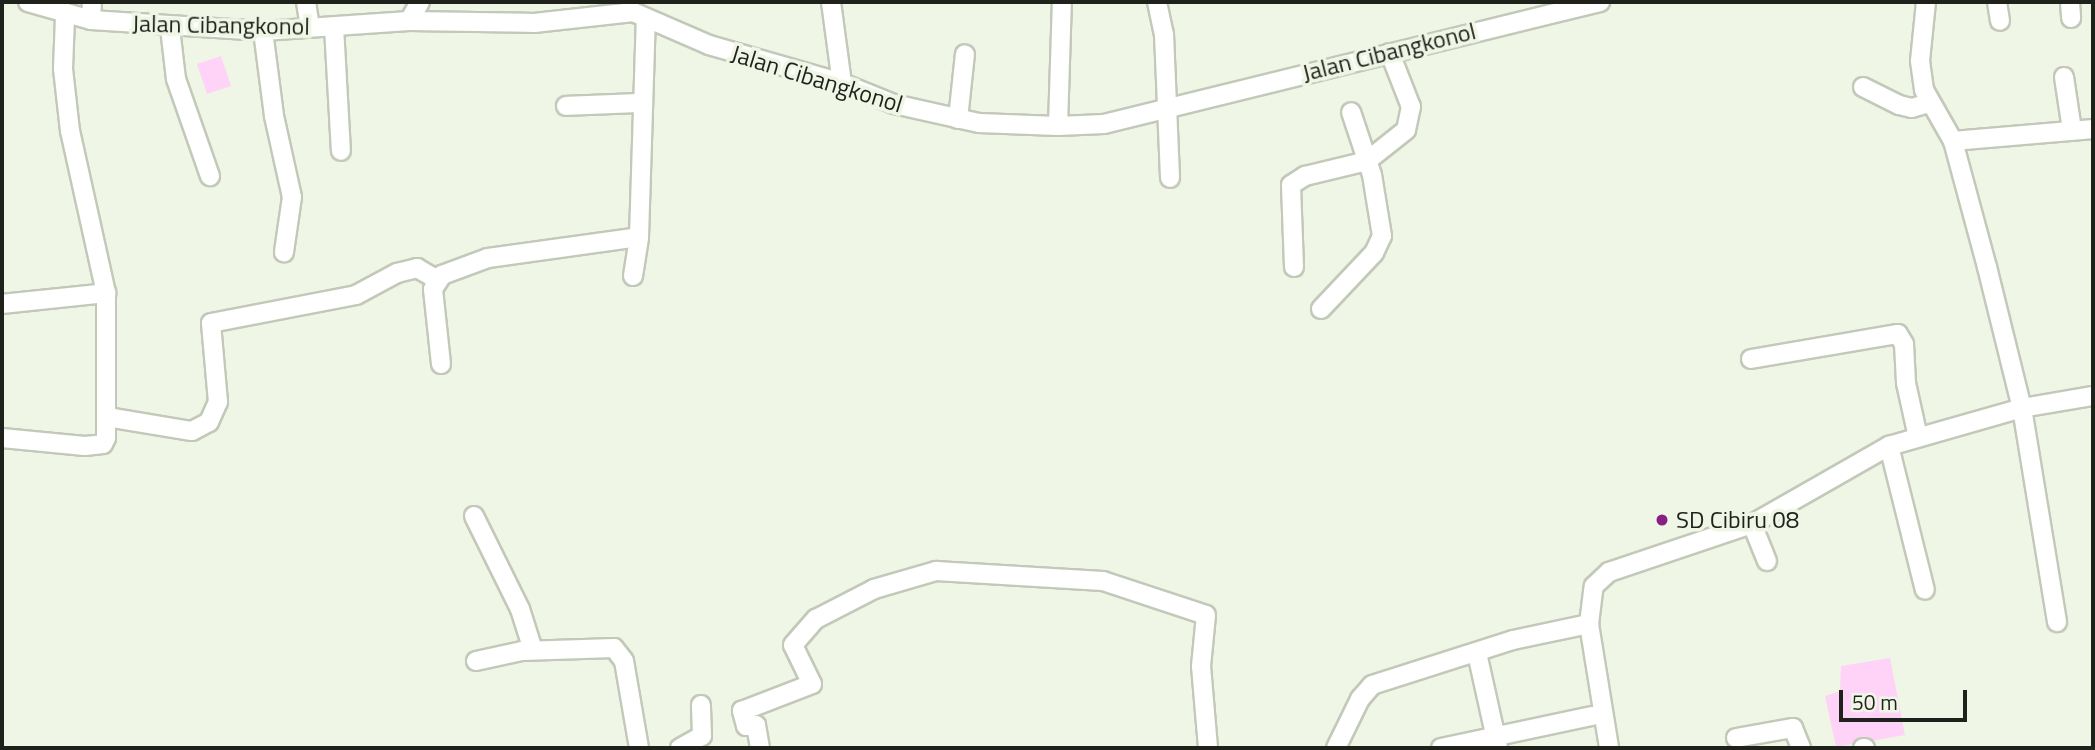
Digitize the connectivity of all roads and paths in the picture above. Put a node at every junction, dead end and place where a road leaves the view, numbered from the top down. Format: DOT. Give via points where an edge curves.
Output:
graph roads {
  1 [pos="28,2"];
  2 [pos="306,2"];
  3 [pos="420,2"];
  4 [pos="831,2"];
  5 [pos="1062,2"];
  6 [pos="1157,2"];
  7 [pos="1600,2"];
  8 [pos="1926,2"];
  9 [pos="1997,2"];
  10 [pos="1544,7"];
  11 [pos="92,11"];
  12 [pos="636,11"];
  13 [pos="65,16"];
  14 [pos="410,21"];
  15 [pos="2000,21"];
  16 [pos="170,27"];
  17 [pos="310,27"];
  18 [pos="334,27"];
  19 [pos="263,31"];
  20 [pos="1390,53"];
  21 [pos="965,54"];
  22 [pos="2064,77"];
  23 [pos="842,83"];
  24 [pos="1863,87"];
  25 [pos="642,103"];
  26 [pos="1928,103"];
  27 [pos="1167,105"];
  28 [pos="566,106"];
  29 [pos="1351,112"];
  30 [pos="958,119"];
  31 [pos="1058,126"];
  32 [pos="2093,129"];
  33 [pos="2072,130"];
  34 [pos="1953,141"];
  35 [pos="341,151"];
  36 [pos="1367,161"];
  37 [pos="210,176"];
  38 [pos="1170,178"];
  39 [pos="639,237"];
  40 [pos="284,252"];
  41 [pos="1294,267"];
  42 [pos="634,276"];
  43 [pos="438,280"];
  44 [pos="106,293"];
  45 [pos="2,304"];
  46 [pos="1321,309"];
  47 [pos="1751,359"];
  48 [pos="442,364"];
  49 [pos="2093,396"];
  50 [pos="2022,408"];
  51 [pos="107,416"];
  52 [pos="1918,437"];
  53 [pos="2,438"];
  54 [pos="1889,446"];
  55 [pos="474,516"];
  56 [pos="1752,524"];
  57 [pos="1767,561"];
  58 [pos="1925,590"];
  59 [pos="2057,622"];
  60 [pos="1589,624"];
  61 [pos="533,650"];
  62 [pos="1476,653"];
  63 [pos="476,661"];
  64 [pos="701,705"];
  65 [pos="1592,716"];
  66 [pos="1736,738"];
  67 [pos="1496,741"];
  68 [pos="639,748"];
  69 [pos="680,748"];
  70 [pos="760,748"];
  71 [pos="1209,748"];
  72 [pos="1336,748"];
  73 [pos="1441,748"];
  74 [pos="1609,748"];
  75 [pos="1801,748"];
  1 -- 13 [label="street, Jalan Cibangkonol"];
  2 -- 17 [label="street"];
  3 -- 14 [label="street"];
  4 -- 23 [label="street"];
  5 -- 31 [label="street"];
  6 -- 27 [label="street" via="1164,34"];
  7 -- 10 [label="street, Jalan Cibangkonol"];
  8 -- 26 [label="street" via="1920,61"];
  9 -- 15 [label="street"];
  10 -- 20 [label="street, Jalan Cibangkonol"];
  11 -- 13 [label="street, Jalan Cibangkonol"];
  11 -- 16 [label="street, Jalan Cibangkonol"];
  12 -- 14 [label="street, Jalan Cibangkonol" via="534,23"];
  12 -- 23 [label="street, Jalan Cibangkonol" via="709,45"];
  12 -- 25 [label="street"];
  13 -- 44 [label="street" via="63,69 70,131"];
  14 -- 18 [label="street, Jalan Cibangkonol"];
  16 -- 19 [label="street, Jalan Cibangkonol"];
  16 -- 37 [label="street" via="176,79"];
  17 -- 18 [label="street, Jalan Cibangkonol"];
  17 -- 19 [label="street, Jalan Cibangkonol"];
  18 -- 35 [label="street"];
  19 -- 40 [label="street" via="274,116 292,197"];
  20 -- 27 [label="street, Jalan Cibangkonol"];
  20 -- 36 [label="street" via="1407,91 1411,118 1406,130"];
  21 -- 30 [label="street"];
  22 -- 33 [label="street"];
  23 -- 30 [label="street, Jalan Cibangkonol" via="894,104"];
  24 -- 26 [label="street" via="1899,105 1912,108"];
  25 -- 28 [label="street"];
  25 -- 39 [label="street"];
  26 -- 34 [label="street"];
  27 -- 31 [label="street, Jalan Cibangkonol" via="1104,124"];
  27 -- 38 [label="street"];
  29 -- 36 [label="street"];
  30 -- 31 [label="street, Jalan Cibangkonol"];
  32 -- 33 [label="street"];
  33 -- 34 [label="street"];
  34 -- 50 [label="street"];
  36 -- 41 [label="street" via="1305,176 1291,185"];
  36 -- 46 [label="street" via="1382,236 1374,253"];
  39 -- 42 [label="street"];
  39 -- 43 [label="street" via="488,258 450,270"];
  43 -- 48 [label="street" via="433,289"];
  43 -- 51 [label="street" via="417,268 397,273 356,295 212,323 218,402 209,422 192,431"];
  44 -- 45 [label="street"];
  44 -- 51 [label="street"];
  47 -- 52 [label="street" via="1898,334 1904,344 1906,383"];
  49 -- 50 [label="street"];
  50 -- 52 [label="street"];
  50 -- 59 [label="street"];
  51 -- 53 [label="street" via="106,438 96,446"];
  52 -- 54 [label="street"];
  54 -- 56 [label="street"];
  54 -- 58 [label="street"];
  55 -- 61 [label="street" via="520,608"];
  56 -- 57 [label="street"];
  56 -- 60 [label="street" via="1609,572 1594,586"];
  60 -- 62 [label="street"];
  60 -- 74 [label="street"];
  61 -- 63 [label="street"];
  61 -- 68 [label="street" via="614,648 624,661"];
  62 -- 67 [label="street"];
  62 -- 72 [label="street" via="1372,685"];
  64 -- 69 [label="street" via="702,736"];
  65 -- 67 [label="street"];
  66 -- 75 [label="street" via="1793,728"];
  67 -- 73 [label="street"];
  70 -- 71 [label="street" via="756,725 746,726 742,711 812,684 793,645 816,619 874,589 936,571 1103,581 1206,615 1200,666"];
}
